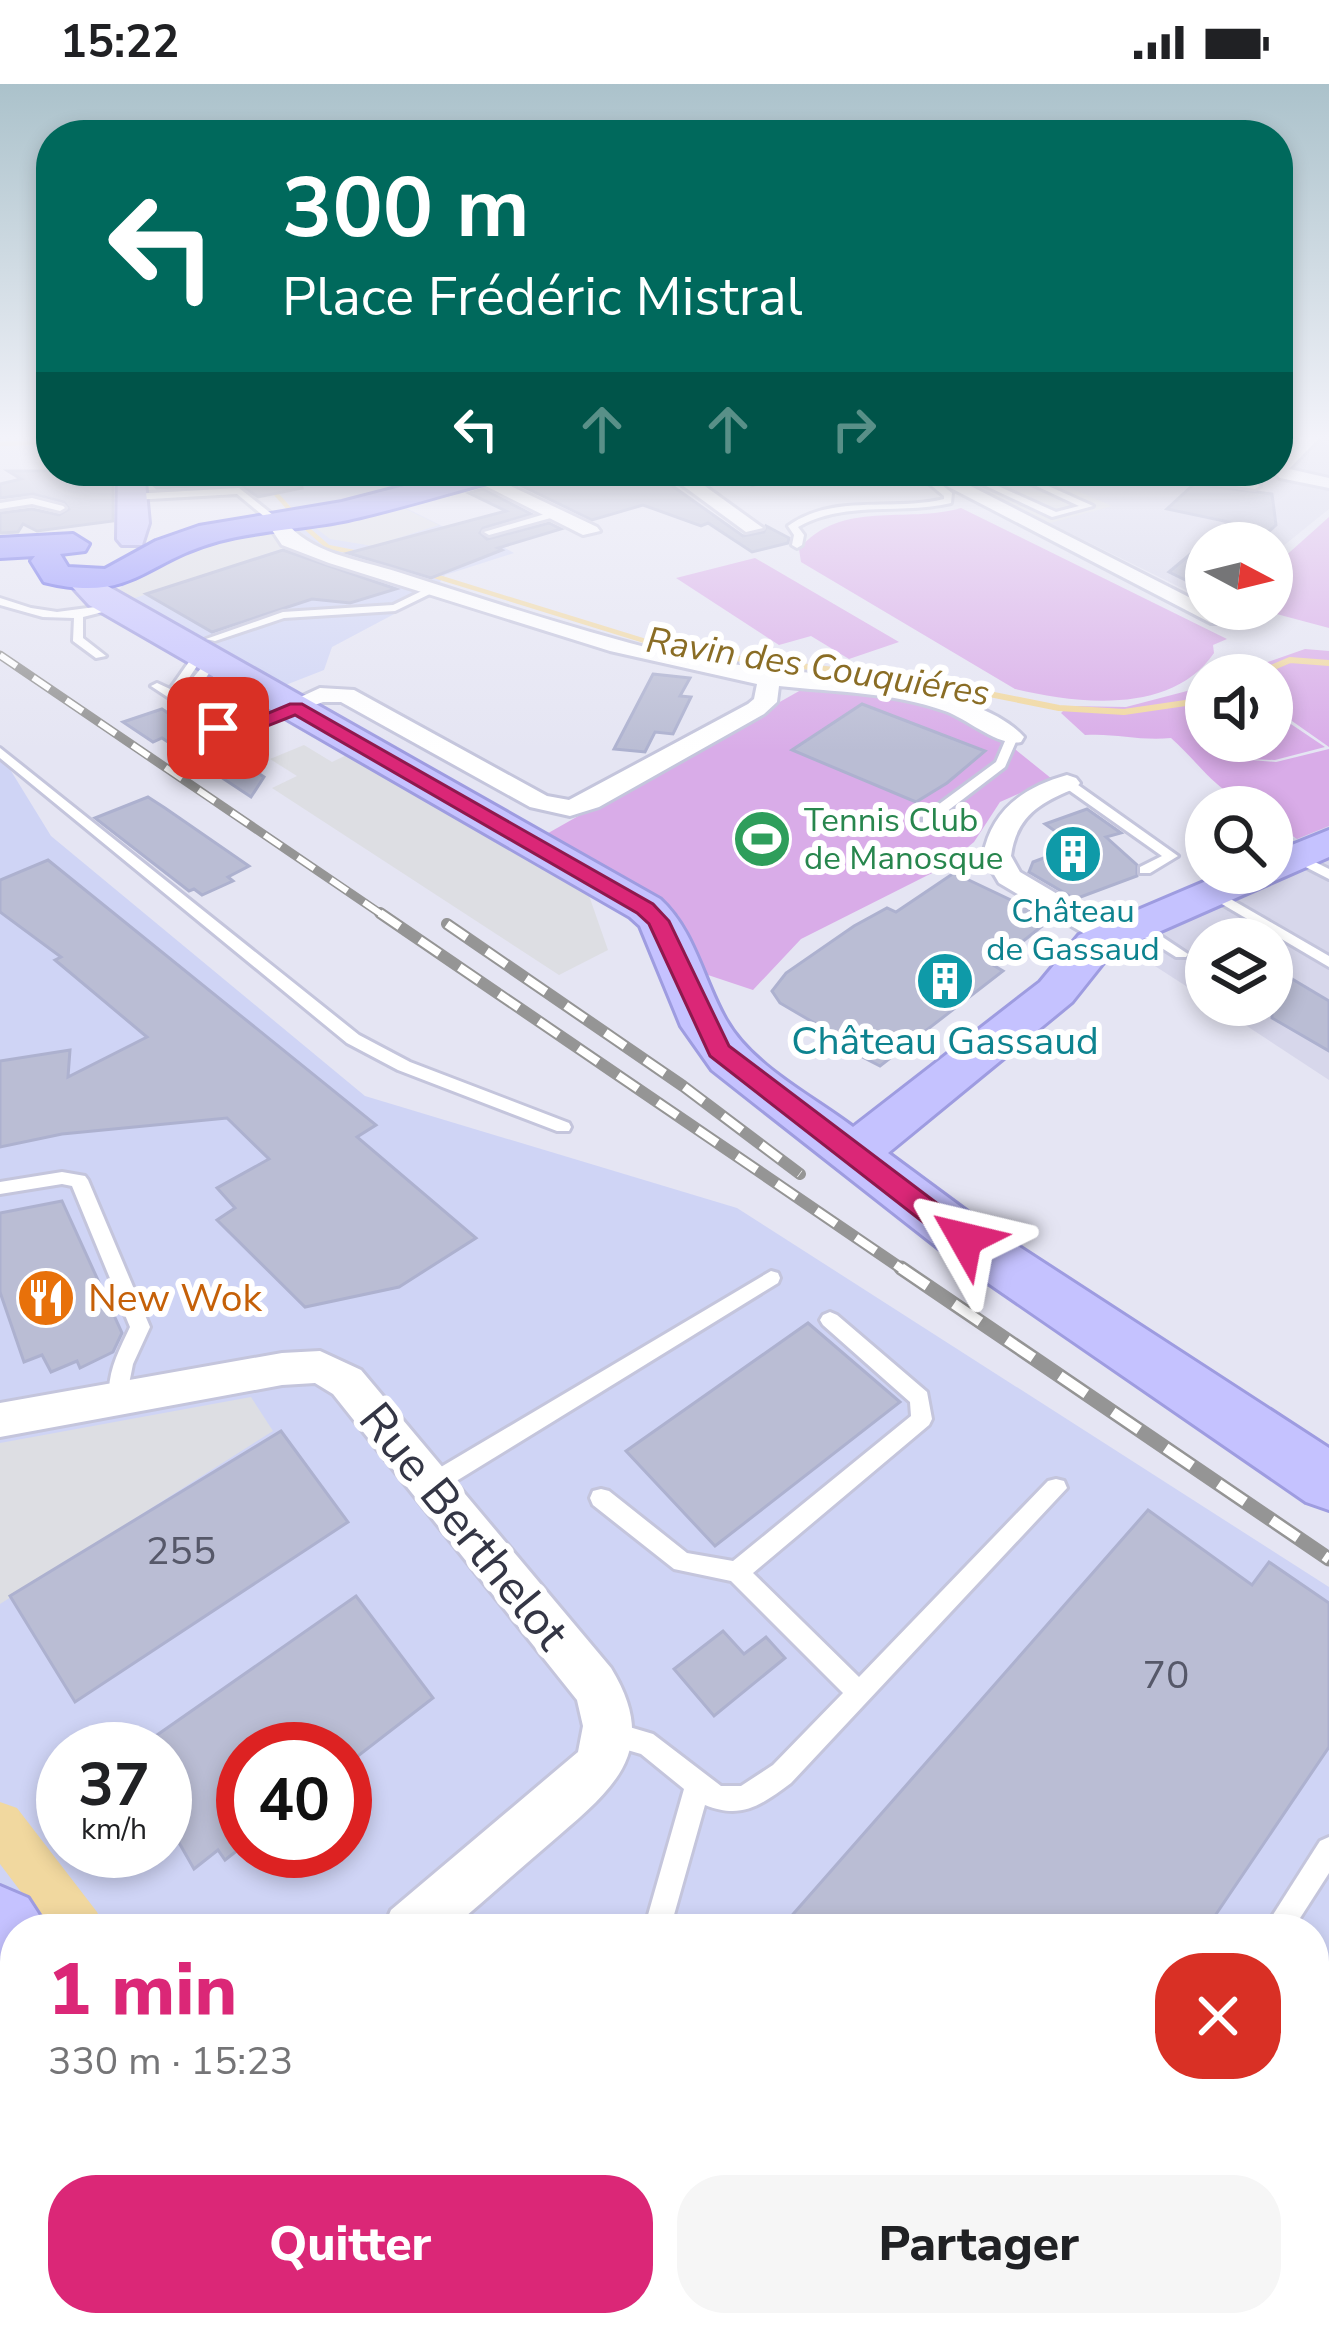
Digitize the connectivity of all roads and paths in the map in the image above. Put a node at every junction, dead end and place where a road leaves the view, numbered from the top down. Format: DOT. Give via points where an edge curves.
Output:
graph roads {
  1 [pos="178,540"];
  2 [pos="290,540"];
  3 [pos="798,540"];
  4 [pos="1062,540"];
  5 [pos="797,545"];
  6 [pos="0,550"];
  7 [pos="110,552"];
  8 [pos="432,589"];
  9 [pos="0,601"];
  10 [pos="1185,601"];
  11 [pos="100,656"];
  12 [pos="224,664"];
  13 [pos="770,678"];
  14 [pos="157,686"];
  15 [pos="181,702"];
  16 [pos="294,707"];
  17 [pos="212,724"];
  18 [pos="1012,737"];
  19 [pos="0,752"];
  20 [pos="1067,783"];
  21 [pos="928,819"];
  22 [pos="1145,870"];
  23 [pos="1215,894"];
  24 [pos="1101,930"];
  25 [pos="1181,954"];
  26 [pos="1329,962"];
  27 [pos="563,1127"];
  28 [pos="852,1155"];
  29 [pos="0,1188"];
  30 [pos="771,1278"];
  31 [pos="830,1320"];
  32 [pos="118,1398"];
  33 [pos="0,1420"];
  34 [pos="1329,1482"];
  35 [pos="430,1485"];
  36 [pos="1056,1488"];
  37 [pos="602,1498"];
  38 [pos="737,1572"];
  39 [pos="858,1692"];
  40 [pos="609,1732"];
  41 [pos="698,1785"];
  42 [pos="1329,1850"];
  43 [pos="428,1914"];
  44 [pos="661,1914"];
  45 [pos="1286,1914"];
  1 -- 7 [label="main road"];
  2 -- 8 [label="street"];
  3 -- 5 [label="lane"];
  4 -- 10 [label="street"];
  6 -- 7 [label="main road"];
  7 -- 9 [label="lane" via="31,614"];
  7 -- 11 [label="lane" via="77,639"];
  7 -- 12 [label="street"];
  8 -- 12 [label="lane" via="395,608 283,615"];
  8 -- 13 [label="street" via="641,653"];
  12 -- 15 [label="lane"];
  12 -- 15 [label="lane" via="196,661"];
  12 -- 16 [label="street"];
  12 -- 17 [label="lane"];
  13 -- 16 [label="street" via="756,710 570,808 532,799 346,695"];
  13 -- 18 [label="street" via="931,699"];
  14 -- 15 [label="lane"];
  15 -- 17 [label="lane"];
  16 -- 17 [label="lane" via="237,733"];
  16 -- 28 [label="street" via="645,908 718,1050"];
  18 -- 21 [label="lane" via="1004,761"];
  19 -- 27 [label="lane" via="353,1039"];
  20 -- 22 [label="lane" via="1171,856"];
  20 -- 24 [label="street" via="1023,800 996,852 1005,874"];
  23 -- 24 [label="street"];
  23 -- 26 [label="lane"];
  24 -- 25 [label="lane"];
  24 -- 28 [label="street" via="1056,992"];
  28 -- 34 [label="street"];
  29 -- 32 [label="lane" via="79,1180 140,1327"];
  30 -- 35 [label="lane"];
  31 -- 38 [label="lane" via="920,1398 922,1419"];
  32 -- 33 [label="street, Rue Berthelot"];
  32 -- 35 [label="street, Rue Berthelot" via="320,1367 347,1382"];
  35 -- 40 [label="street, Rue Berthelot" via="593,1684"];
  36 -- 39 [label="lane"];
  37 -- 38 [label="lane" via="682,1562"];
  38 -- 39 [label="lane"];
  39 -- 41 [label="lane" via="747,1801 728,1802"];
  40 -- 41 [label="lane" via="655,1748"];
  40 -- 43 [label="street" via="584,1784"];
  41 -- 44 [label="lane"];
  42 -- 45 [label="lane"];
}
